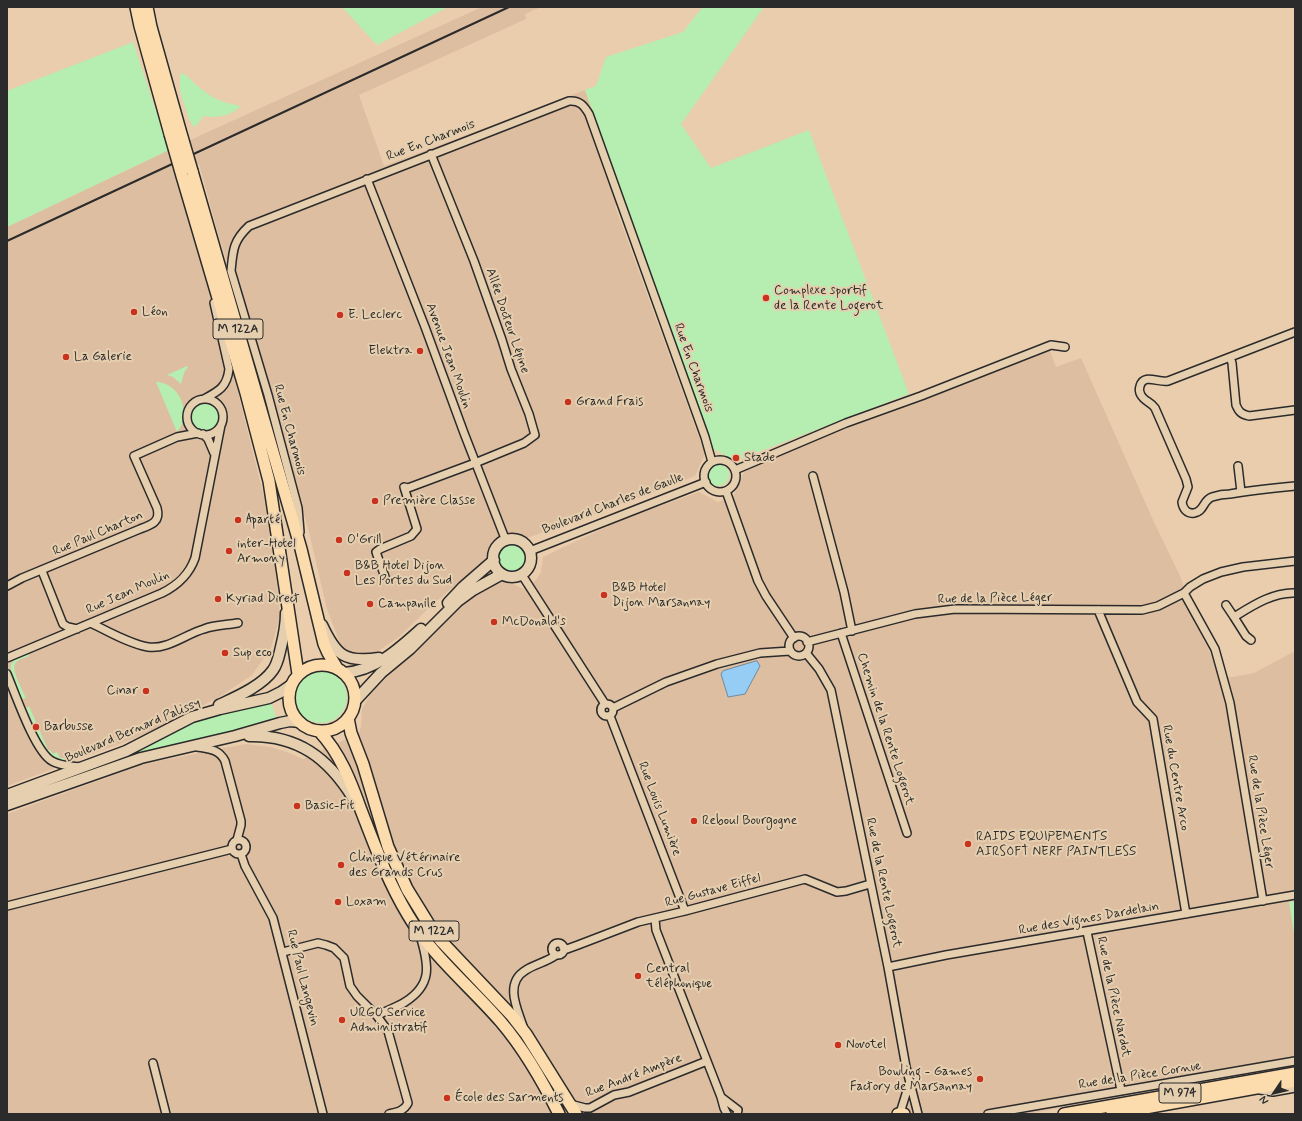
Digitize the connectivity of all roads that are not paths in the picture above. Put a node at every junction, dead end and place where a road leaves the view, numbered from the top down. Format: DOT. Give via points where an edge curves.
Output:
graph roads {
  1 [pos="136,7"];
  2 [pos="147,7"];
  3 [pos="175,132"];
  4 [pos="431,154"];
  5 [pos="187,174"];
  6 [pos="367,179"];
  7 [pos="210,269"];
  8 [pos="1295,332"];
  9 [pos="1065,347"];
  10 [pos="1230,356"];
  11 [pos="204,399"];
  12 [pos="1295,410"];
  13 [pos="188,421"];
  14 [pos="221,425"];
  15 [pos="201,434"];
  16 [pos="177,437"];
  17 [pos="215,455"];
  18 [pos="712,462"];
  19 [pos="475,463"];
  20 [pos="1238,466"];
  21 [pos="735,470"];
  22 [pos="813,476"];
  23 [pos="706,482"];
  24 [pos="1295,486"];
  25 [pos="726,491"];
  26 [pos="1242,492"];
  27 [pos="506,541"];
  28 [pos="302,549"];
  29 [pos="530,551"];
  30 [pos="494,560"];
  31 [pos="1295,561"];
  32 [pos="42,571"];
  33 [pos="502,574"];
  34 [pos="522,575"];
  35 [pos="385,577"];
  36 [pos="285,585"];
  37 [pos="7,586"];
  38 [pos="1184,593"];
  39 [pos="1295,593"];
  40 [pos="1226,605"];
  41 [pos="1098,610"];
  42 [pos="316,613"];
  43 [pos="1234,617"];
  44 [pos="91,623"];
  45 [pos="238,623"];
  46 [pos="63,624"];
  47 [pos="77,629"];
  48 [pos="852,631"];
  49 [pos="841,633"];
  50 [pos="56,638"];
  51 [pos="794,638"];
  52 [pos="1251,640"];
  53 [pos="807,642"];
  54 [pos="790,651"];
  55 [pos="806,653"];
  56 [pos="388,657"];
  57 [pos="7,658"];
  58 [pos="341,670"];
  59 [pos="7,674"];
  60 [pos="298,674"];
  61 [pos="291,685"];
  62 [pos="355,701"];
  63 [pos="605,704"];
  64 [pos="613,708"];
  65 [pos="610,716"];
  66 [pos="192,717"];
  67 [pos="348,718"];
  68 [pos="300,722"];
  69 [pos="319,731"];
  70 [pos="235,736"];
  71 [pos="187,746"];
  72 [pos="84,767"];
  73 [pos="7,795"];
  74 [pos="7,805"];
  75 [pos="361,810"];
  76 [pos="907,833"];
  77 [pos="237,840"];
  78 [pos="232,849"];
  79 [pos="241,854"];
  80 [pos="870,884"];
  81 [pos="1295,895"];
  82 [pos="1263,901"];
  83 [pos="7,906"];
  84 [pos="686,911"];
  85 [pos="1186,914"];
  86 [pos="655,919"];
  87 [pos="1086,932"];
  88 [pos="420,933"];
  89 [pos="283,952"];
  90 [pos="888,967"];
  91 [pos="377,1016"];
  92 [pos="526,1034"];
  93 [pos="706,1061"];
  94 [pos="1295,1061"];
  95 [pos="153,1063"];
  96 [pos="1295,1073"];
  97 [pos="910,1081"];
  98 [pos="1295,1081"];
  99 [pos="1295,1088"];
  100 [pos="1121,1090"];
  101 [pos="1248,1090"];
  102 [pos="721,1097"];
  103 [pos="570,1104"];
  104 [pos="594,1106"];
  105 [pos="166,1114"];
  106 [pos="323,1114"];
  107 [pos="389,1114"];
  108 [pos="559,1114"];
  109 [pos="576,1114"];
  110 [pos="592,1114"];
  111 [pos="727,1114"];
  112 [pos="737,1114"];
  113 [pos="901,1114"];
  114 [pos="918,1114"];
  115 [pos="988,1114"];
  116 [pos="1064,1114"];
  117 [pos="1112,1114"];
  1 -- 3 [label="main road, M 122A"];
  2 -- 3 [label="main road, M 122A"];
  3 -- 5 [label="main road, M 122A, bridge"];
  4 -- 6 [label="street, Rue En Charmois"];
  4 -- 18 [label="street, Rue En Charmois" via="569,100 585,106 590,114"];
  4 -- 19 [label="street, Allée Docteur Lépine" via="474,261 511,370 534,426 535,435 524,443"];
  5 -- 7 [label="main road, M 122A"];
  5 -- 28 [label="main road, M 122A"];
  6 -- 19 [label="street, Avenue Jean Moulin"];
  6 -- 28 [label="street, Rue En Charmois" via="249,226 232,250 231,271 262,373 298,508"];
  7 -- 11 [label="street" via="214,302 229,369 224,385"];
  7 -- 36 [label="main road, M 122A" via="269,481"];
  8 -- 10 [label="street"];
  9 -- 21 [label="street" via="1051,345 846,423"];
  10 -- 12 [label="street" via="1239,412 1249,416"];
  10 -- 26 [label="street" via="1168,381 1150,378 1140,385 1139,389 1142,397 1155,408 1186,478 1188,487 1182,498 1184,509 1196,512 1202,509 1210,497"];
  11 -- 13 [label="street" via="191,406"];
  11 -- 14 [label="street" via="213,401 221,409"];
  13 -- 15 [label="street" via="190,426"];
  13 -- 16 [label="street"];
  14 -- 15 [label="street" via="213,432"];
  14 -- 17 [label="street, Rue Jean Moulin"];
  15 -- 16 [label="street, Rue Paul Charton"];
  15 -- 17 [label="street" via="208,439"];
  16 -- 32 [label="street, Rue Paul Charton" via="134,456 157,508 158,516 155,522"];
  17 -- 44 [label="street, Rue Jean Moulin" via="194,558 185,576 167,591"];
  18 -- 21 [label="street" via="725,460"];
  18 -- 23 [label="street" via="704,473"];
  19 -- 27 [label="street, Avenue Jean Moulin"];
  19 -- 35 [label="street" via="408,488 404,487 417,529 411,536 376,552"];
  20 -- 26 [label="street"];
  21 -- 25 [label="street" via="733,485"];
  22 -- 48 [label="street"];
  23 -- 25 [label="street" via="716,491"];
  23 -- 29 [label="street, Boulevard Charles de Gaulle"];
  24 -- 26 [label="street"];
  25 -- 51 [label="street" via="758,580"];
  27 -- 29 [label="main road" via="524,543"];
  27 -- 30 [label="main road" via="494,552"];
  28 -- 42 [label="main road, M 122A"];
  29 -- 34 [label="main road" via="531,560"];
  30 -- 33 [label="main road" via="496,568"];
  30 -- 56 [label="main road" via="400,649"];
  31 -- 38 [label="street, Rue de la Pièce Léger" via="1222,572 1203,579"];
  32 -- 37 [label="street, Rue Paul Charton"];
  32 -- 46 [label="street"];
  33 -- 34 [label="main road" via="512,577"];
  33 -- 62 [label="main road" via="458,601"];
  34 -- 63 [label="street"];
  36 -- 60 [label="main road, M 122A"];
  36 -- 66 [label="main road" via="286,623 278,659 271,673 247,691"];
  38 -- 41 [label="street, Rue de la Pièce Léger" via="1158,606 1142,610"];
  38 -- 82 [label="street, Rue de la Pièce Léger" via="1215,649 1230,703"];
  39 -- 43 [label="street" via="1268,599"];
  40 -- 43 [label="street"];
  41 -- 48 [label="street, Rue de la Pièce Léger" via="939,610"];
  41 -- 85 [label="street, Rue du Centre Arco" via="1137,702 1153,719"];
  42 -- 56 [label="main road" via="338,651 350,659"];
  42 -- 58 [label="main road, M 122A" via="328,653"];
  43 -- 52 [label="street"];
  44 -- 45 [label="street" via="135,644 150,648 175,641 204,628"];
  44 -- 47 [label="street, Rue Jean Moulin"];
  46 -- 47 [label="street"];
  46 -- 50 [label="street"];
  47 -- 50 [label="street, Rue Jean Moulin"];
  48 -- 49 [label="street, Rue de la Pièce Léger"];
  49 -- 53 [label="street, Rue de la Pièce Léger"];
  49 -- 76 [label="street, Chemin de la Rente Logerot"];
  50 -- 57 [label="street, Rue Jean Moulin"];
  51 -- 53 [label="street" via="800,637"];
  51 -- 54 [label="street" via="790,642"];
  53 -- 55 [label="street"];
  54 -- 55 [label="street" via="798,656"];
  54 -- 64 [label="street" via="760,653 716,664 666,682"];
  55 -- 80 [label="street, Rue de la Rente Logerot" via="831,690"];
  56 -- 58 [label="main road" via="359,671"];
  58 -- 60 [label="main road" via="329,665 317,665"];
  58 -- 62 [label="main road" via="351,681"];
  59 -- 72 [label="street" via="42,752 60,764"];
  60 -- 61 [label="main road"];
  61 -- 66 [label="main road, Boulevard Bernard Palissy" via="269,698"];
  61 -- 68 [label="main road" via="289,705"];
  62 -- 67 [label="main road"];
  63 -- 64 [label="street"];
  63 -- 65 [label="street" via="600,710 604,716"];
  64 -- 65 [label="street"];
  65 -- 84 [label="street, Rue Louis Lumière"];
  66 -- 72 [label="main road, Boulevard Bernard Palissy" via="126,751"];
  67 -- 69 [label="main road" via="335,728"];
  67 -- 92 [label="main road, M 122A" via="388,847 407,890 441,940 501,1003"];
  68 -- 69 [label="main road"];
  68 -- 70 [label="main road, Boulevard Bernard Palissy" via="280,723"];
  69 -- 75 [label="main road, M 122A" via="347,774"];
  70 -- 71 [label="main road, Boulevard Bernard Palissy"];
  70 -- 75 [label="main road" via="268,736 284,739 310,751 337,774"];
  71 -- 74 [label="main road, Boulevard Bernard Palissy" via="127,762"];
  71 -- 77 [label="street" via="216,751 225,761 241,820"];
  72 -- 73 [label="main road, Boulevard Bernard Palissy"];
  75 -- 88 [label="main road, M 122A" via="391,884"];
  77 -- 78 [label="street" via="232,844"];
  77 -- 79 [label="street" via="246,844 246,850"];
  78 -- 79 [label="street"];
  78 -- 83 [label="street"];
  79 -- 89 [label="street, Rue Paul Langevin" via="273,918"];
  80 -- 84 [label="street, Rue Gustave Eiffel" via="837,892 805,879"];
  80 -- 90 [label="street, Rue de la Rente Logerot"];
  81 -- 82 [label="street, Rue des Vignes Dardelain"];
  82 -- 85 [label="street, Rue des Vignes Dardelain"];
  84 -- 86 [label="street, Rue Gustave Eiffel"];
  85 -- 87 [label="street, Rue des Vignes Dardelain"];
  86 -- 92 [label="street, Rue Gustave Eiffel" via="638,922 567,949 560,943 554,944 551,949 556,955 518,976 514,982 513,992"];
  86 -- 93 [label="street" via="656,930"];
  87 -- 90 [label="street, Rue des Vignes Dardelain"];
  87 -- 100 [label="street, Rue de la Pièce Nardot"];
  88 -- 91 [label="street" via="427,973 419,991 404,1003"];
  88 -- 108 [label="main road, M 122A" via="451,971 502,1023 528,1060"];
  89 -- 91 [label="street" via="318,943 334,948 344,958 350,986"];
  89 -- 106 [label="street, Rue Paul Langevin"];
  90 -- 97 [label="street, Rue de la Rente Logerot"];
  91 -- 107 [label="street" via="388,1031 408,1103 401,1111"];
  92 -- 103 [label="main road, M 122A"];
  93 -- 102 [label="street"];
  93 -- 104 [label="street, Rue André Ampère" via="629,1092 614,1095"];
  94 -- 100 [label="street, Rue de la Pièce Cornue"];
  95 -- 105 [label="street"];
  96 -- 116 [label="main road, M 974"];
  97 -- 113 [label="street, Rue de la Rente Logerot"];
  97 -- 114 [label="street, Rue de la Rente Logerot"];
  98 -- 101 [label="main road, M 974"];
  99 -- 101 [label="street" via="1273,1092"];
  100 -- 115 [label="street, Rue de la Pièce Cornue"];
  101 -- 117 [label="main road, M 974"];
  102 -- 111 [label="street"];
  102 -- 112 [label="street" via="738,1110"];
  103 -- 104 [label="street, Rue André Ampère" via="585,1108"];
  103 -- 109 [label="main road, M 122A"];
  104 -- 110 [label="street"];
}
